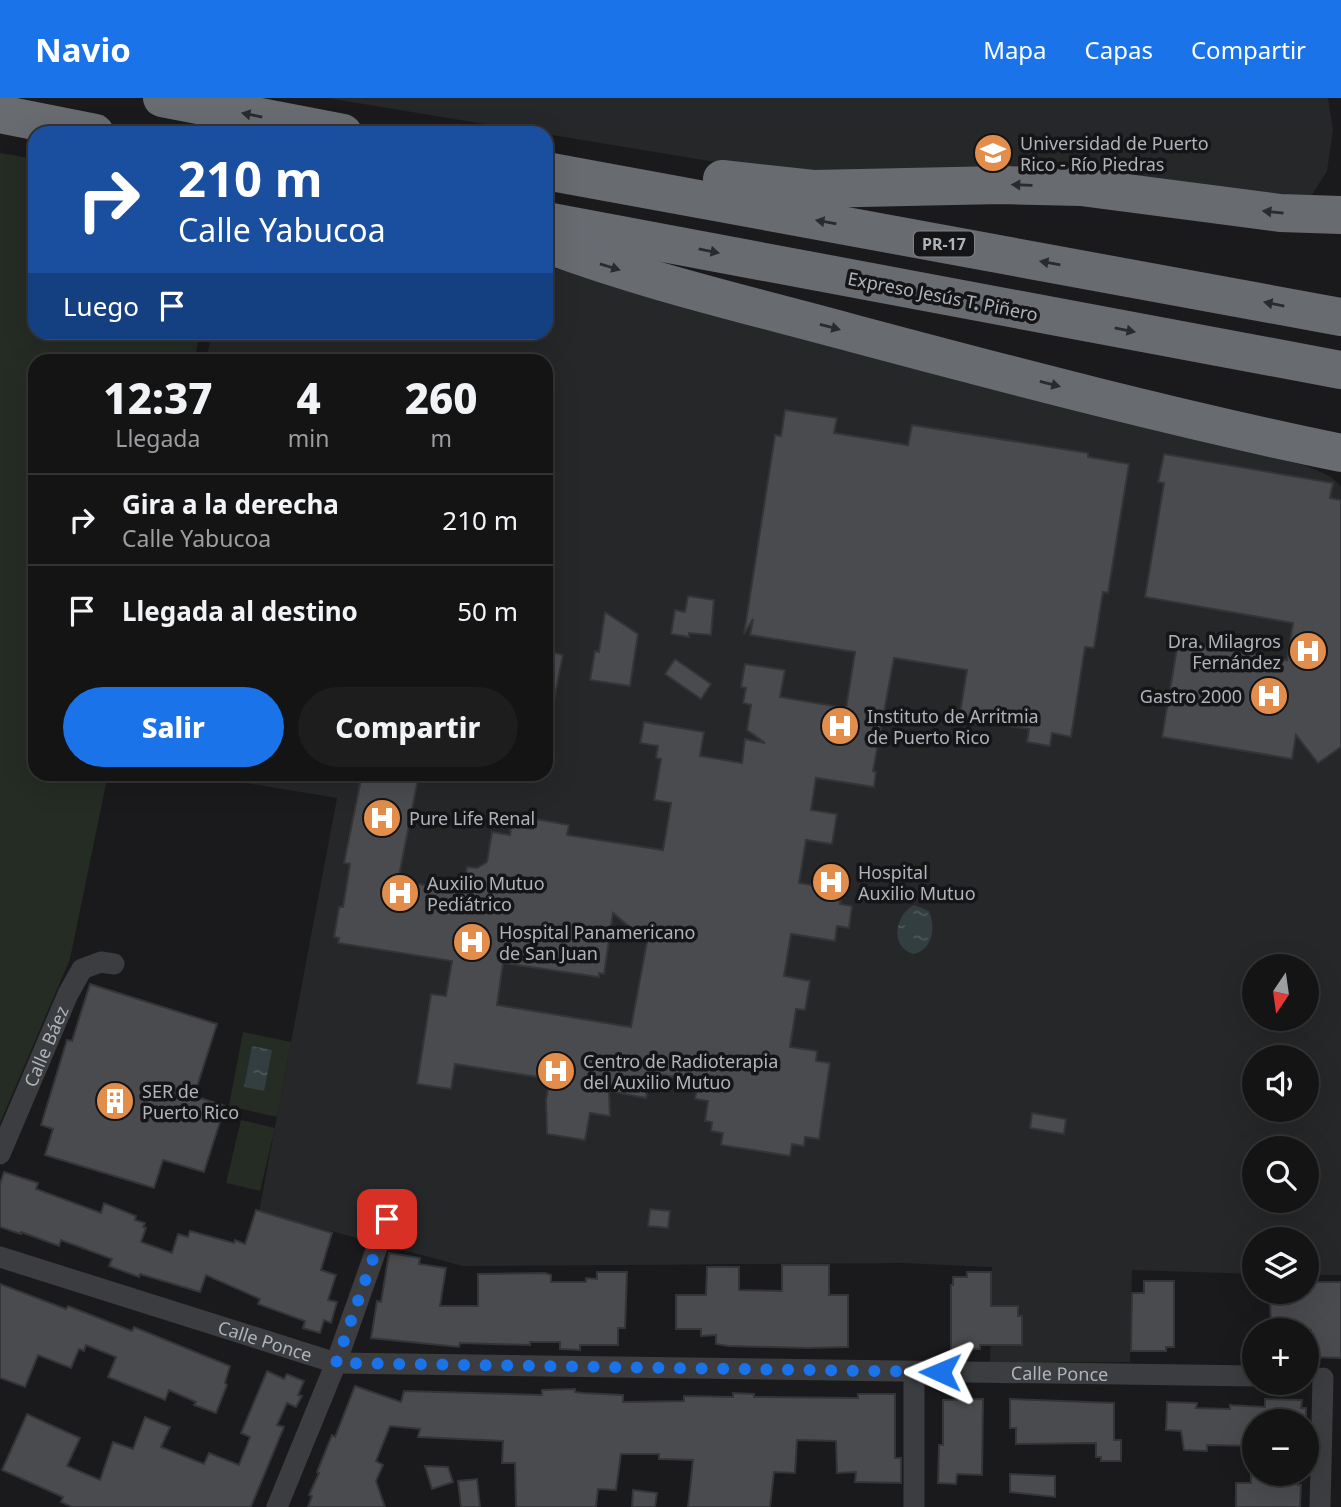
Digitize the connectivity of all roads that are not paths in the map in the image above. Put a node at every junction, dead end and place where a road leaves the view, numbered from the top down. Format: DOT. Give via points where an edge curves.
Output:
graph roads {
  1 [pos="162,98"];
  2 [pos="0,114"];
  3 [pos="60,126"];
  4 [pos="308,126"];
  5 [pos="553,153"];
  6 [pos="553,172"];
  7 [pos="1341,215"];
  8 [pos="553,221"];
  9 [pos="553,247"];
  10 [pos="1341,317"];
  11 [pos="1227,349"];
  12 [pos="1341,370"];
  13 [pos="1341,388"];
  14 [pos="1283,441"];
  15 [pos="1341,453"];
  16 [pos="1341,469"];
  17 [pos="114,964"];
  18 [pos="0,1154"];
  19 [pos="387,1219"];
  20 [pos="0,1257"];
  21 [pos="336,1363"];
  22 [pos="914,1372"];
  23 [pos="1242,1377"];
  24 [pos="1324,1378"];
  25 [pos="277,1507"];
  26 [pos="914,1507"];
  27 [pos="1320,1507"];
  4 -- 1 [label="highway, one-way"];
  2 -- 3 [label="highway"];
  7 -- 5 [label="highway, one-way" via="1280,213 1081,187 745,183"];
  10 -- 6 [label="highway, PR-17, one-way"];
  8 -- 11 [label="highway, Expreso Jesús T. Piñero, one-way"];
  9 -- 14 [label="highway, one-way" via="605,266 961,362"];
  11 -- 12 [label="highway, Expreso Jesús T. Piñero"];
  11 -- 13 [label="highway"];
  14 -- 15 [label="highway"];
  14 -- 16 [label="highway"];
  17 -- 18 [label="street, Calle Báez" via="101,962 82,969"];
  19 -- 21 [label="street"];
  20 -- 21 [label="street, Calle Ponce"];
  21 -- 22 [label="street, Calle Ponce"];
  21 -- 25 [label="street"];
  22 -- 23 [label="street, Calle Ponce"];
  22 -- 26 [label="street"];
  24 -- 27 [label="street"];
}
